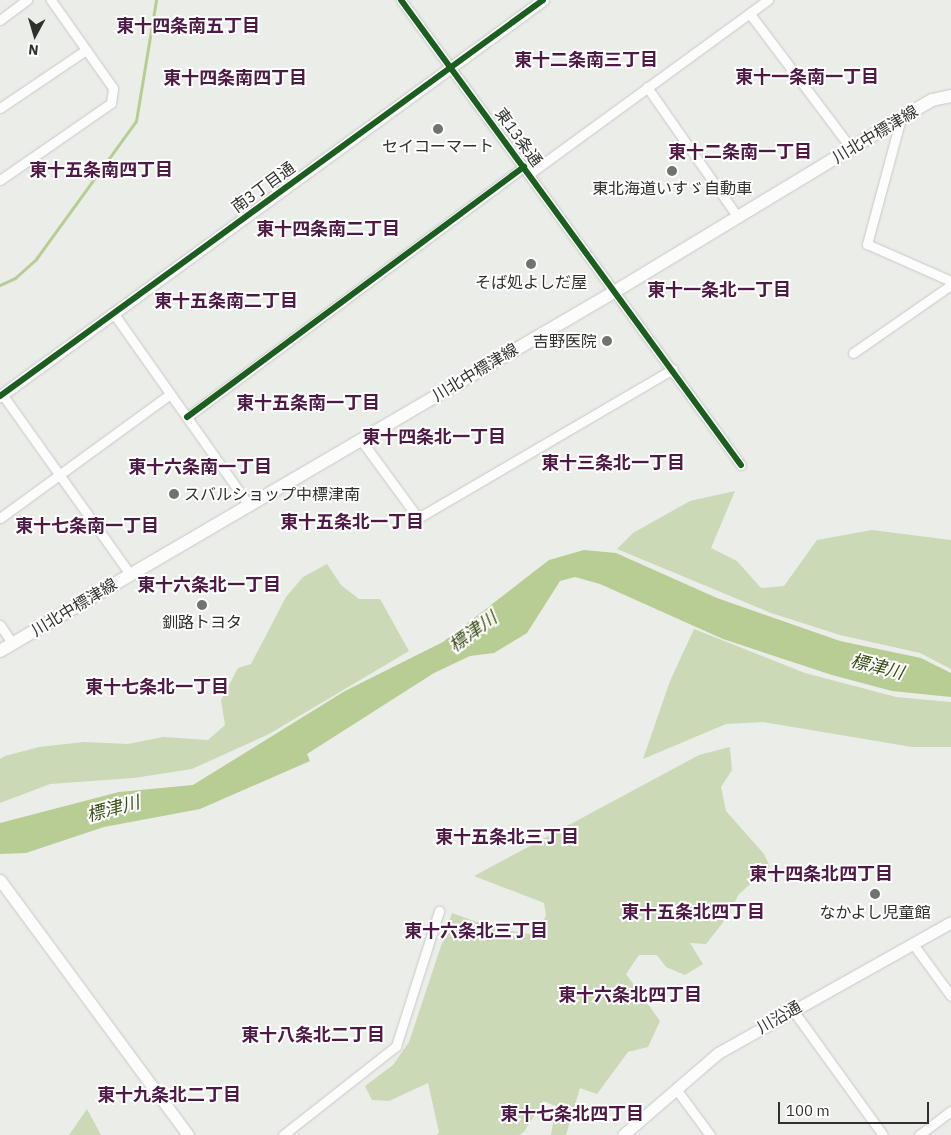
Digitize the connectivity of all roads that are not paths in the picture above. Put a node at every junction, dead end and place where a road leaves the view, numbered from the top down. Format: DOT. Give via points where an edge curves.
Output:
graph roads {
  1 [pos="27,0"];
  2 [pos="51,0"];
  3 [pos="401,0"];
  4 [pos="543,0"];
  5 [pos="766,0"];
  6 [pos="750,14"];
  7 [pos="0,20"];
  8 [pos="86,50"];
  9 [pos="451,68"];
  10 [pos="647,87"];
  11 [pos="951,96"];
  12 [pos="0,108"];
  13 [pos="901,118"];
  14 [pos="852,148"];
  15 [pos="527,171"];
  16 [pos="2,176"];
  17 [pos="737,216"];
  18 [pos="951,281"];
  19 [pos="951,285"];
  20 [pos="614,292"];
  21 [pos="114,314"];
  22 [pos="853,353"];
  23 [pos="673,369"];
  24 [pos="170,394"];
  25 [pos="1,395"];
  26 [pos="187,418"];
  27 [pos="361,440"];
  28 [pos="741,465"];
  29 [pos="61,474"];
  30 [pos="248,504"];
  31 [pos="0,518"];
  32 [pos="130,574"];
  33 [pos="0,625"];
  34 [pos="13,644"];
  35 [pos="0,651"];
  36 [pos="0,880"];
  37 [pos="439,910"];
  38 [pos="951,922"];
  39 [pos="912,944"];
  40 [pos="951,996"];
  41 [pos="792,1010"];
  42 [pos="676,1089"];
  43 [pos="951,1111"];
  44 [pos="188,1135"];
  45 [pos="283,1135"];
  46 [pos="623,1135"];
  47 [pos="710,1135"];
  48 [pos="883,1135"];
  49 [pos="919,1135"];
  1 -- 7 [label="street"];
  2 -- 8 [label="street"];
  3 -- 9 [label="street, 東13条通"];
  4 -- 9 [label="street, 南3丁目通"];
  5 -- 6 [label="street"];
  6 -- 10 [label="street"];
  6 -- 14 [label="street"];
  8 -- 12 [label="street"];
  8 -- 16 [label="street" via="113,88 111,103"];
  9 -- 15 [label="street, 東13条通"];
  9 -- 21 [label="street, 南3丁目通"];
  10 -- 15 [label="street"];
  10 -- 17 [label="street"];
  11 -- 13 [label="main road, 川北中標津線" via="932,100"];
  13 -- 14 [label="main road, 川北中標津線"];
  13 -- 18 [label="street" via="866,244"];
  14 -- 17 [label="main road, 川北中標津線"];
  15 -- 20 [label="street, 東13条通"];
  15 -- 26 [label="street"];
  17 -- 20 [label="main road, 川北中標津線"];
  19 -- 22 [label="street"];
  20 -- 23 [label="street, 東13条通"];
  20 -- 27 [label="main road, 川北中標津線"];
  21 -- 24 [label="street"];
  21 -- 25 [label="street, 南3丁目通"];
  23 -- 27 [label="street" via="418,518"];
  23 -- 28 [label="street, 東13条通"];
  24 -- 26 [label="street"];
  24 -- 29 [label="street"];
  25 -- 29 [label="street"];
  26 -- 30 [label="street"];
  27 -- 30 [label="main road, 川北中標津線"];
  29 -- 31 [label="street"];
  29 -- 32 [label="street"];
  30 -- 32 [label="main road, 川北中標津線"];
  32 -- 34 [label="main road, 川北中標津線"];
  33 -- 34 [label="street"];
  34 -- 35 [label="main road, 川北中標津線"];
  36 -- 44 [label="street"];
  37 -- 45 [label="street" via="396,1046"];
  38 -- 39 [label="street, 川沿通"];
  39 -- 40 [label="street"];
  39 -- 41 [label="street, 川沿通"];
  41 -- 42 [label="street, 川沿通" via="718,1053"];
  41 -- 48 [label="street"];
  42 -- 46 [label="street, 川沿通"];
  42 -- 47 [label="street"];
  43 -- 49 [label="street"];
}
